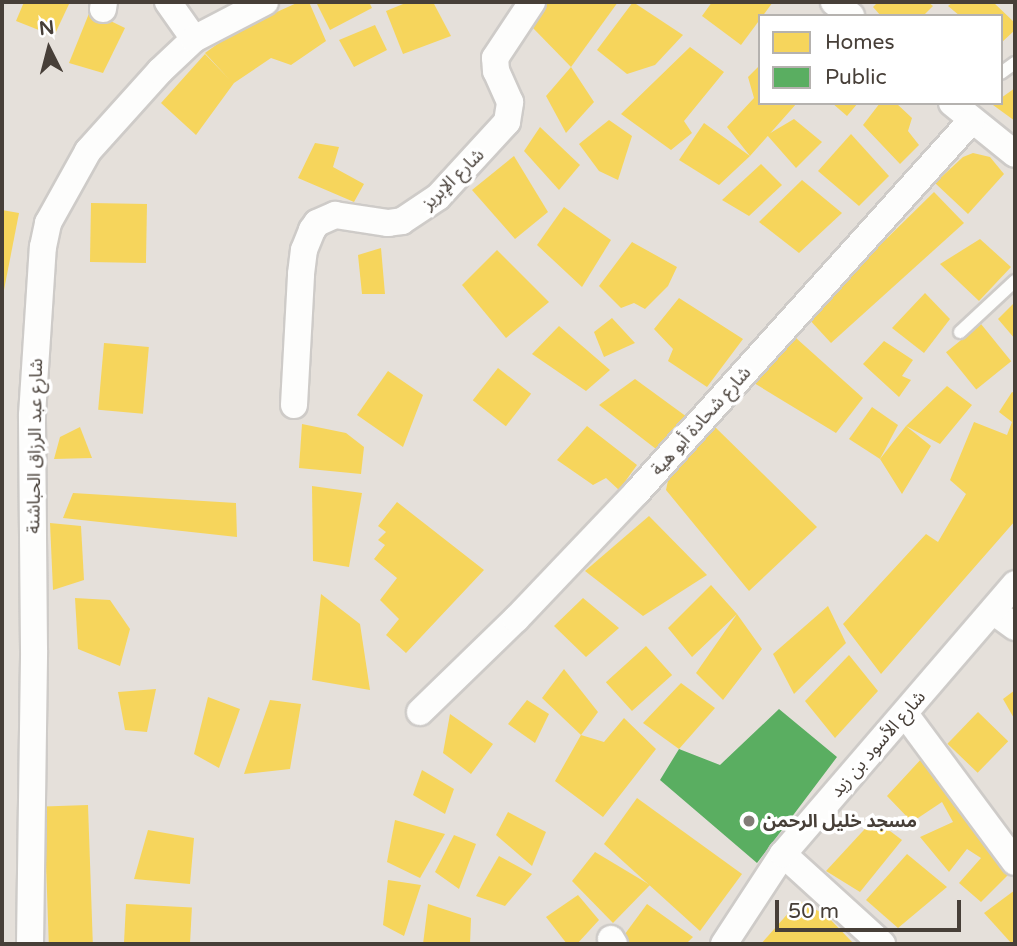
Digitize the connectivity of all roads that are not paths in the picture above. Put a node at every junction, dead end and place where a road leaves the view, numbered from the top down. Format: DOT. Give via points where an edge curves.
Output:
graph roads {
  1 [pos="168,2"];
  2 [pos="265,2"];
  3 [pos="532,2"];
  4 [pos="834,2"];
  5 [pos="849,14"];
  6 [pos="194,39"];
  7 [pos="959,108"];
  8 [pos="1015,154"];
  9 [pos="1015,281"];
  10 [pos="960,332"];
  11 [pos="293,405"];
  12 [pos="1015,584"];
  13 [pos="993,611"];
  14 [pos="1015,627"];
  15 [pos="420,712"];
  16 [pos="905,714"];
  17 [pos="783,854"];
  18 [pos="1015,862"];
  19 [pos="725,943"];
  20 [pos="30,944"];
  21 [pos="882,944"];
  1 -- 6 [label="street"];
  2 -- 6 [label="street, شارع عبد الرزاق الحباشنة"];
  3 -- 11 [label="street, شارع الإبريز" via="495,58 510,102 507,122 438,197 402,221 335,215 312,230 301,274"];
  4 -- 5 [label="street"];
  6 -- 20 [label="street, شارع عبد الرزاق الحباشنة" via="88,152 57,203 43,247 32,415"];
  7 -- 8 [label="street"];
  7 -- 15 [label="street, شارع شحادة أبو هية" via="637,492"];
  9 -- 10 [label="lane"];
  12 -- 13 [label="street, شارع الأسود بن زيد"];
  13 -- 14 [label="street"];
  13 -- 16 [label="street, شارع الأسود بن زيد"];
  16 -- 17 [label="street, شارع الأسود بن زيد"];
  16 -- 18 [label="street"];
  17 -- 19 [label="street, شارع الأسود بن زيد"];
  17 -- 21 [label="street"];
}
